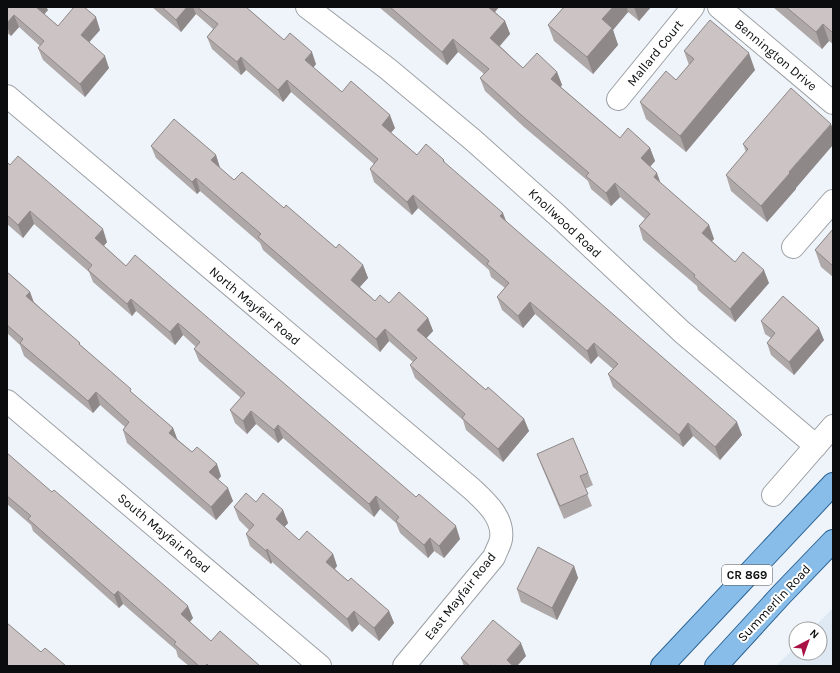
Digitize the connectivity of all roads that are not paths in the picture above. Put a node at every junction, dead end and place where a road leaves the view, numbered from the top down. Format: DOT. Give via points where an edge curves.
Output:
graph roads {
  1 [pos="307,7"];
  2 [pos="693,7"];
  3 [pos="719,7"];
  4 [pos="7,96"];
  5 [pos="618,99"];
  6 [pos="833,103"];
  7 [pos="833,201"];
  8 [pos="794,247"];
  9 [pos="7,401"];
  10 [pos="833,426"];
  11 [pos="816,446"];
  12 [pos="833,484"];
  13 [pos="773,495"];
  14 [pos="499,520"];
  15 [pos="833,541"];
  16 [pos="320,666"];
  17 [pos="404,666"];
  18 [pos="662,666"];
  19 [pos="716,666"];
  1 -- 11 [label="street, Knollwood Road" via="388,69 473,140 682,332"];
  2 -- 5 [label="street, Mallard Court"];
  3 -- 6 [label="street, Bennington Drive"];
  4 -- 14 [label="street, North Mayfair Road" via="472,489 487,503"];
  7 -- 8 [label="street"];
  9 -- 16 [label="street, South Mayfair Road"];
  10 -- 11 [label="street"];
  11 -- 13 [label="street"];
  12 -- 18 [label="main road, CR 869"];
  14 -- 17 [label="street, East Mayfair Road" via="501,539 494,557"];
  15 -- 19 [label="main road, Summerlin Road / CR 869"];
}
